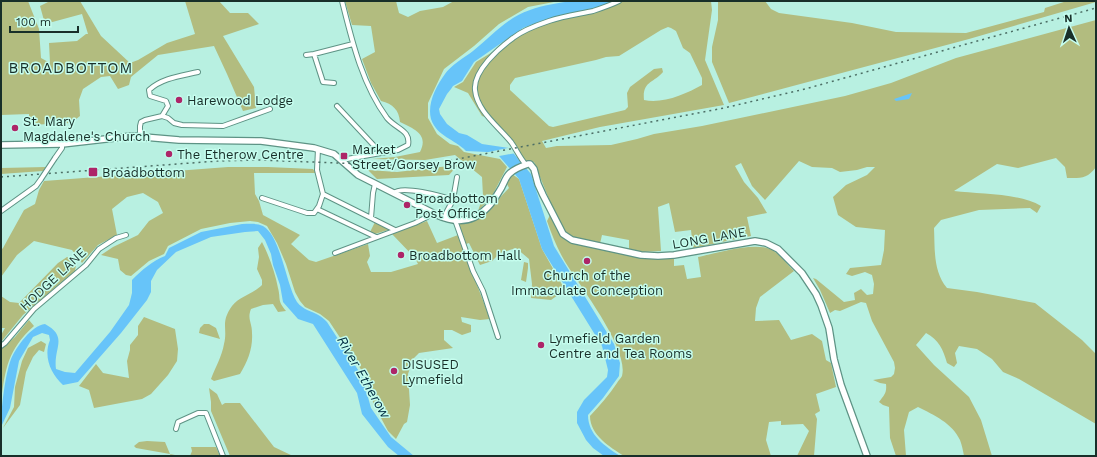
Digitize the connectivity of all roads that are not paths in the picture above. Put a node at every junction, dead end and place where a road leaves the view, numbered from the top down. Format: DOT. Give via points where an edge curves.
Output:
graph roads {
  1 [pos="342,1"];
  2 [pos="619,1"];
  3 [pos="353,44"];
  4 [pos="314,54"];
  5 [pos="306,55"];
  6 [pos="198,72"];
  7 [pos="334,83"];
  8 [pos="337,106"];
  9 [pos="270,109"];
  10 [pos="162,116"];
  11 [pos="140,136"];
  12 [pos="62,144"];
  13 [pos="1,145"];
  14 [pos="318,149"];
  15 [pos="379,153"];
  16 [pos="343,161"];
  17 [pos="525,165"];
  18 [pos="457,177"];
  19 [pos="375,184"];
  20 [pos="394,193"];
  21 [pos="323,194"];
  22 [pos="262,198"];
  23 [pos="453,200"];
  24 [pos="317,209"];
  25 [pos="1,211"];
  26 [pos="431,212"];
  27 [pos="371,218"];
  28 [pos="445,218"];
  29 [pos="455,220"];
  30 [pos="395,230"];
  31 [pos="126,235"];
  32 [pos="376,237"];
  33 [pos="335,253"];
  34 [pos="498,337"];
  35 [pos="1,346"];
  36 [pos="176,430"];
  37 [pos="223,456"];
  38 [pos="867,456"];
  1 -- 3 [label="street"];
  2 -- 17 [label="street" via="530,28 513,37 481,69 475,80 475,91 480,104 485,114 512,143"];
  3 -- 4 [label="street"];
  3 -- 15 [label="street" via="370,90 390,121 408,136 408,144 404,147"];
  4 -- 5 [label="street"];
  4 -- 7 [label="street" via="323,82"];
  6 -- 10 [label="street" via="171,78 148,90 150,96 166,101 168,106"];
  8 -- 15 [label="street"];
  9 -- 10 [label="street" via="223,126 182,125"];
  10 -- 11 [label="street" via="141,122"];
  11 -- 12 [label="street"];
  11 -- 14 [label="street" via="179,140 261,142"];
  12 -- 13 [label="street"];
  12 -- 25 [label="street, bridge" via="62,148 36,186"];
  14 -- 16 [label="street" via="334,154"];
  14 -- 21 [label="street" via="317,170"];
  15 -- 16 [label="street"];
  16 -- 19 [label="street" via="354,173"];
  17 -- 29 [label="street" via="510,173 497,196 483,213 473,218"];
  17 -- 38 [label="street, LONG LANE" via="533,166 538,184 558,225 563,234 572,240 658,256 755,241 778,249 802,273 821,305 829,328 840,385"];
  18 -- 23 [label="street"];
  19 -- 20 [label="street"];
  19 -- 27 [label="street"];
  20 -- 23 [label="street" via="399,190 428,193"];
  20 -- 26 [label="street"];
  21 -- 24 [label="street"];
  21 -- 27 [label="street"];
  22 -- 24 [label="street" via="307,213 313,214"];
  23 -- 28 [label="street"];
  24 -- 32 [label="street"];
  26 -- 28 [label="street"];
  26 -- 30 [label="street" via="420,221"];
  27 -- 30 [label="street"];
  28 -- 29 [label="street"];
  29 -- 34 [label="street"];
  30 -- 32 [label="street"];
  31 -- 35 [label="street, HODGE LANE" via="99,249 86,265 34,309"];
  32 -- 33 [label="street"];
  36 -- 37 [label="street" via="178,422 198,413 206,413"];
}
